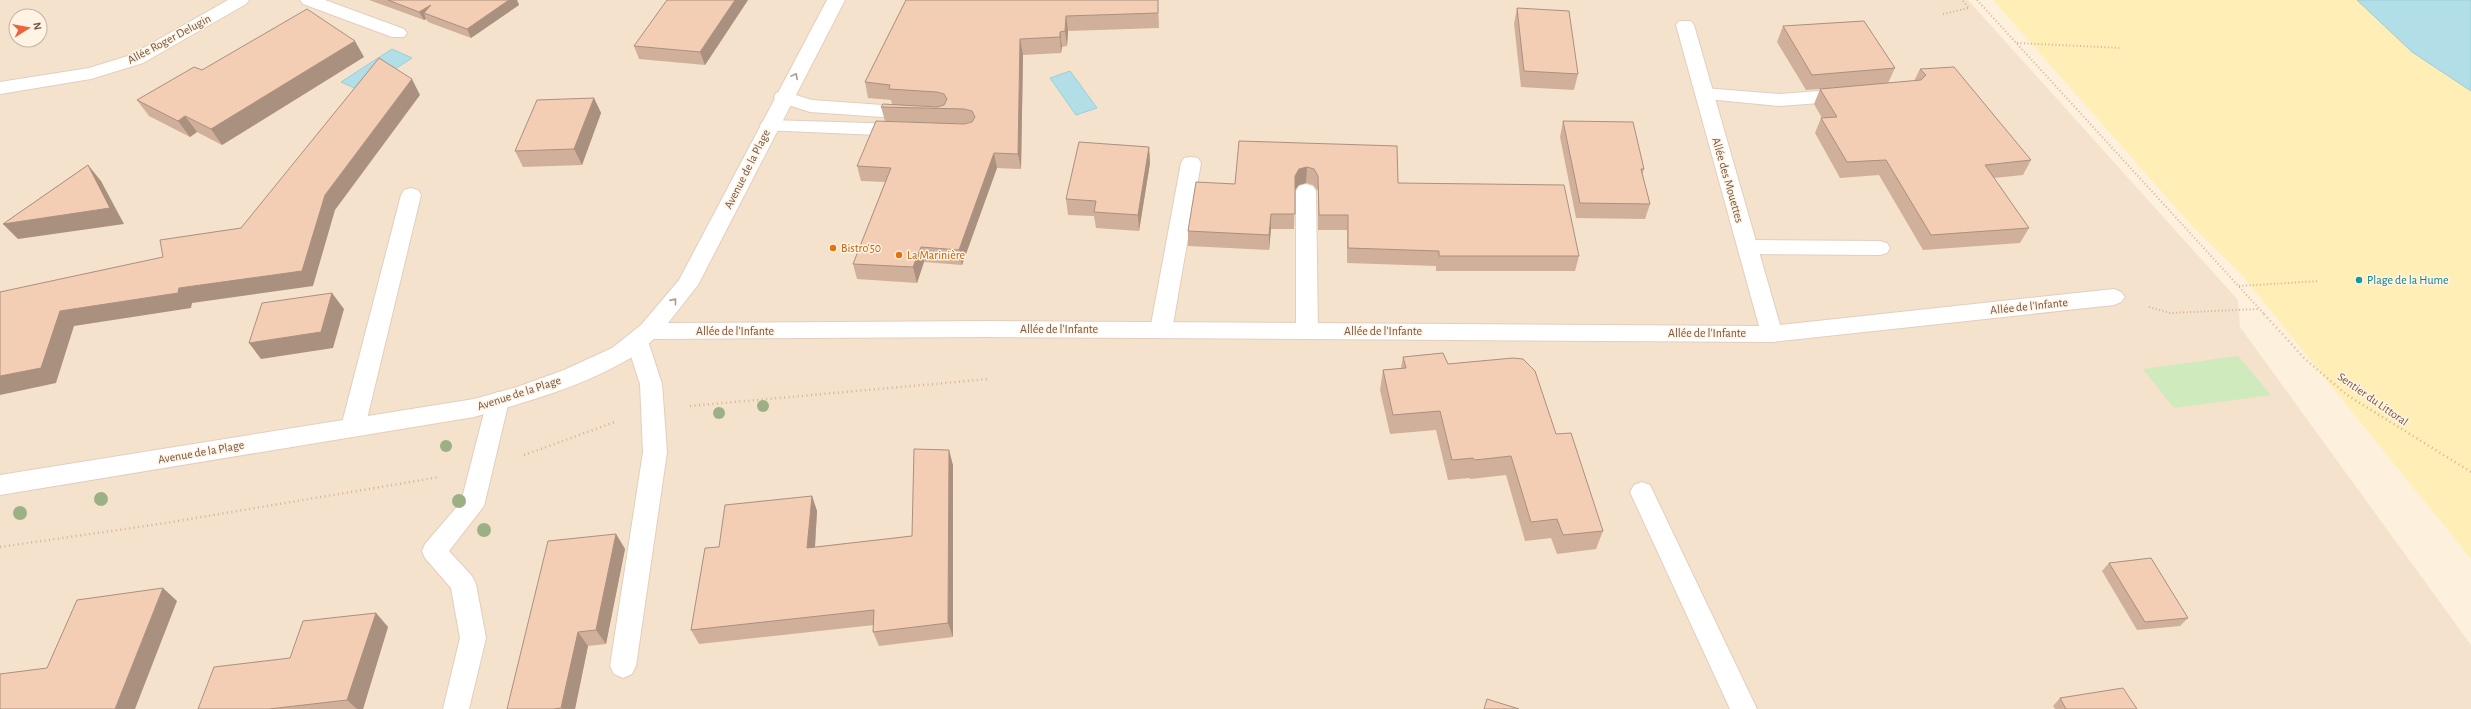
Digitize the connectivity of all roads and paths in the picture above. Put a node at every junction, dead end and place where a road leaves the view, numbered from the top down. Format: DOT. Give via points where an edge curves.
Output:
graph roads {
  1 [pos="240,0"];
  2 [pos="308,0"];
  3 [pos="836,0"];
  4 [pos="1962,0"];
  5 [pos="1977,0"];
  6 [pos="1943,14"];
  7 [pos="1685,26"];
  8 [pos="398,33"];
  9 [pos="2017,43"];
  10 [pos="2122,48"];
  11 [pos="0,88"];
  12 [pos="1704,94"];
  13 [pos="1862,94"];
  14 [pos="784,97"];
  15 [pos="769,126"];
  16 [pos="1191,162"];
  17 [pos="1306,191"];
  18 [pos="411,195"];
  19 [pos="1747,247"];
  20 [pos="1880,248"];
  21 [pos="2319,281"];
  22 [pos="2239,286"];
  23 [pos="2114,297"];
  24 [pos="2260,309"];
  25 [pos="1161,330"];
  26 [pos="1307,331"];
  27 [pos="1772,334"];
  28 [pos="643,336"];
  29 [pos="498,401"];
  30 [pos="353,427"];
  31 [pos="2471,472"];
  32 [pos="0,485"];
  33 [pos="1642,492"];
  34 [pos="623,666"];
  35 [pos="456,709"];
  36 [pos="1744,709"];
  1 -- 11 [label="street, Allée Roger Delugin" via="137,59 91,73"];
  2 -- 8 [label="street"];
  14 -- 3 [label="street, Avenue de la Plage, one-way"];
  4 -- 6 [label="path" via="1969,8"];
  5 -- 9 [label="path, Sentier du Littoral"];
  7 -- 12 [label="street, Allée des Mouettes"];
  9 -- 10 [label="path" via="2099,44"];
  9 -- 22 [label="path, Sentier du Littoral"];
  12 -- 13 [label="street" via="1779,100"];
  12 -- 19 [label="street, Allée des Mouettes"];
  14 -- 15 [label="street, Avenue de la Plage"];
  14 -- 15 [label="street" via="810,106 922,122"];
  28 -- 15 [label="street, Avenue de la Plage, one-way" via="687,285"];
  16 -- 25 [label="street"];
  17 -- 26 [label="street"];
  18 -- 30 [label="street"];
  19 -- 20 [label="street"];
  19 -- 27 [label="street, Allée des Mouettes"];
  21 -- 22 [label="path"];
  22 -- 24 [label="path, Sentier du Littoral"];
  23 -- 24 [label="path" via="2170,313"];
  23 -- 27 [label="street, Allée de l'Infante"];
  24 -- 31 [label="path, Sentier du Littoral" via="2305,359 2347,395"];
  25 -- 26 [label="street, Allée de l'Infante"];
  25 -- 28 [label="street, Allée de l'Infante"];
  26 -- 27 [label="street, Allée de l'Infante"];
  28 -- 29 [label="street, Avenue de la Plage" via="620,354 572,376"];
  28 -- 34 [label="street" via="651,384 655,452"];
  29 -- 30 [label="street, Avenue de la Plage" via="430,416"];
  29 -- 35 [label="street" via="472,506 434,551 462,584 473,638"];
  30 -- 32 [label="street, Avenue de la Plage"];
  33 -- 36 [label="street"];
}
